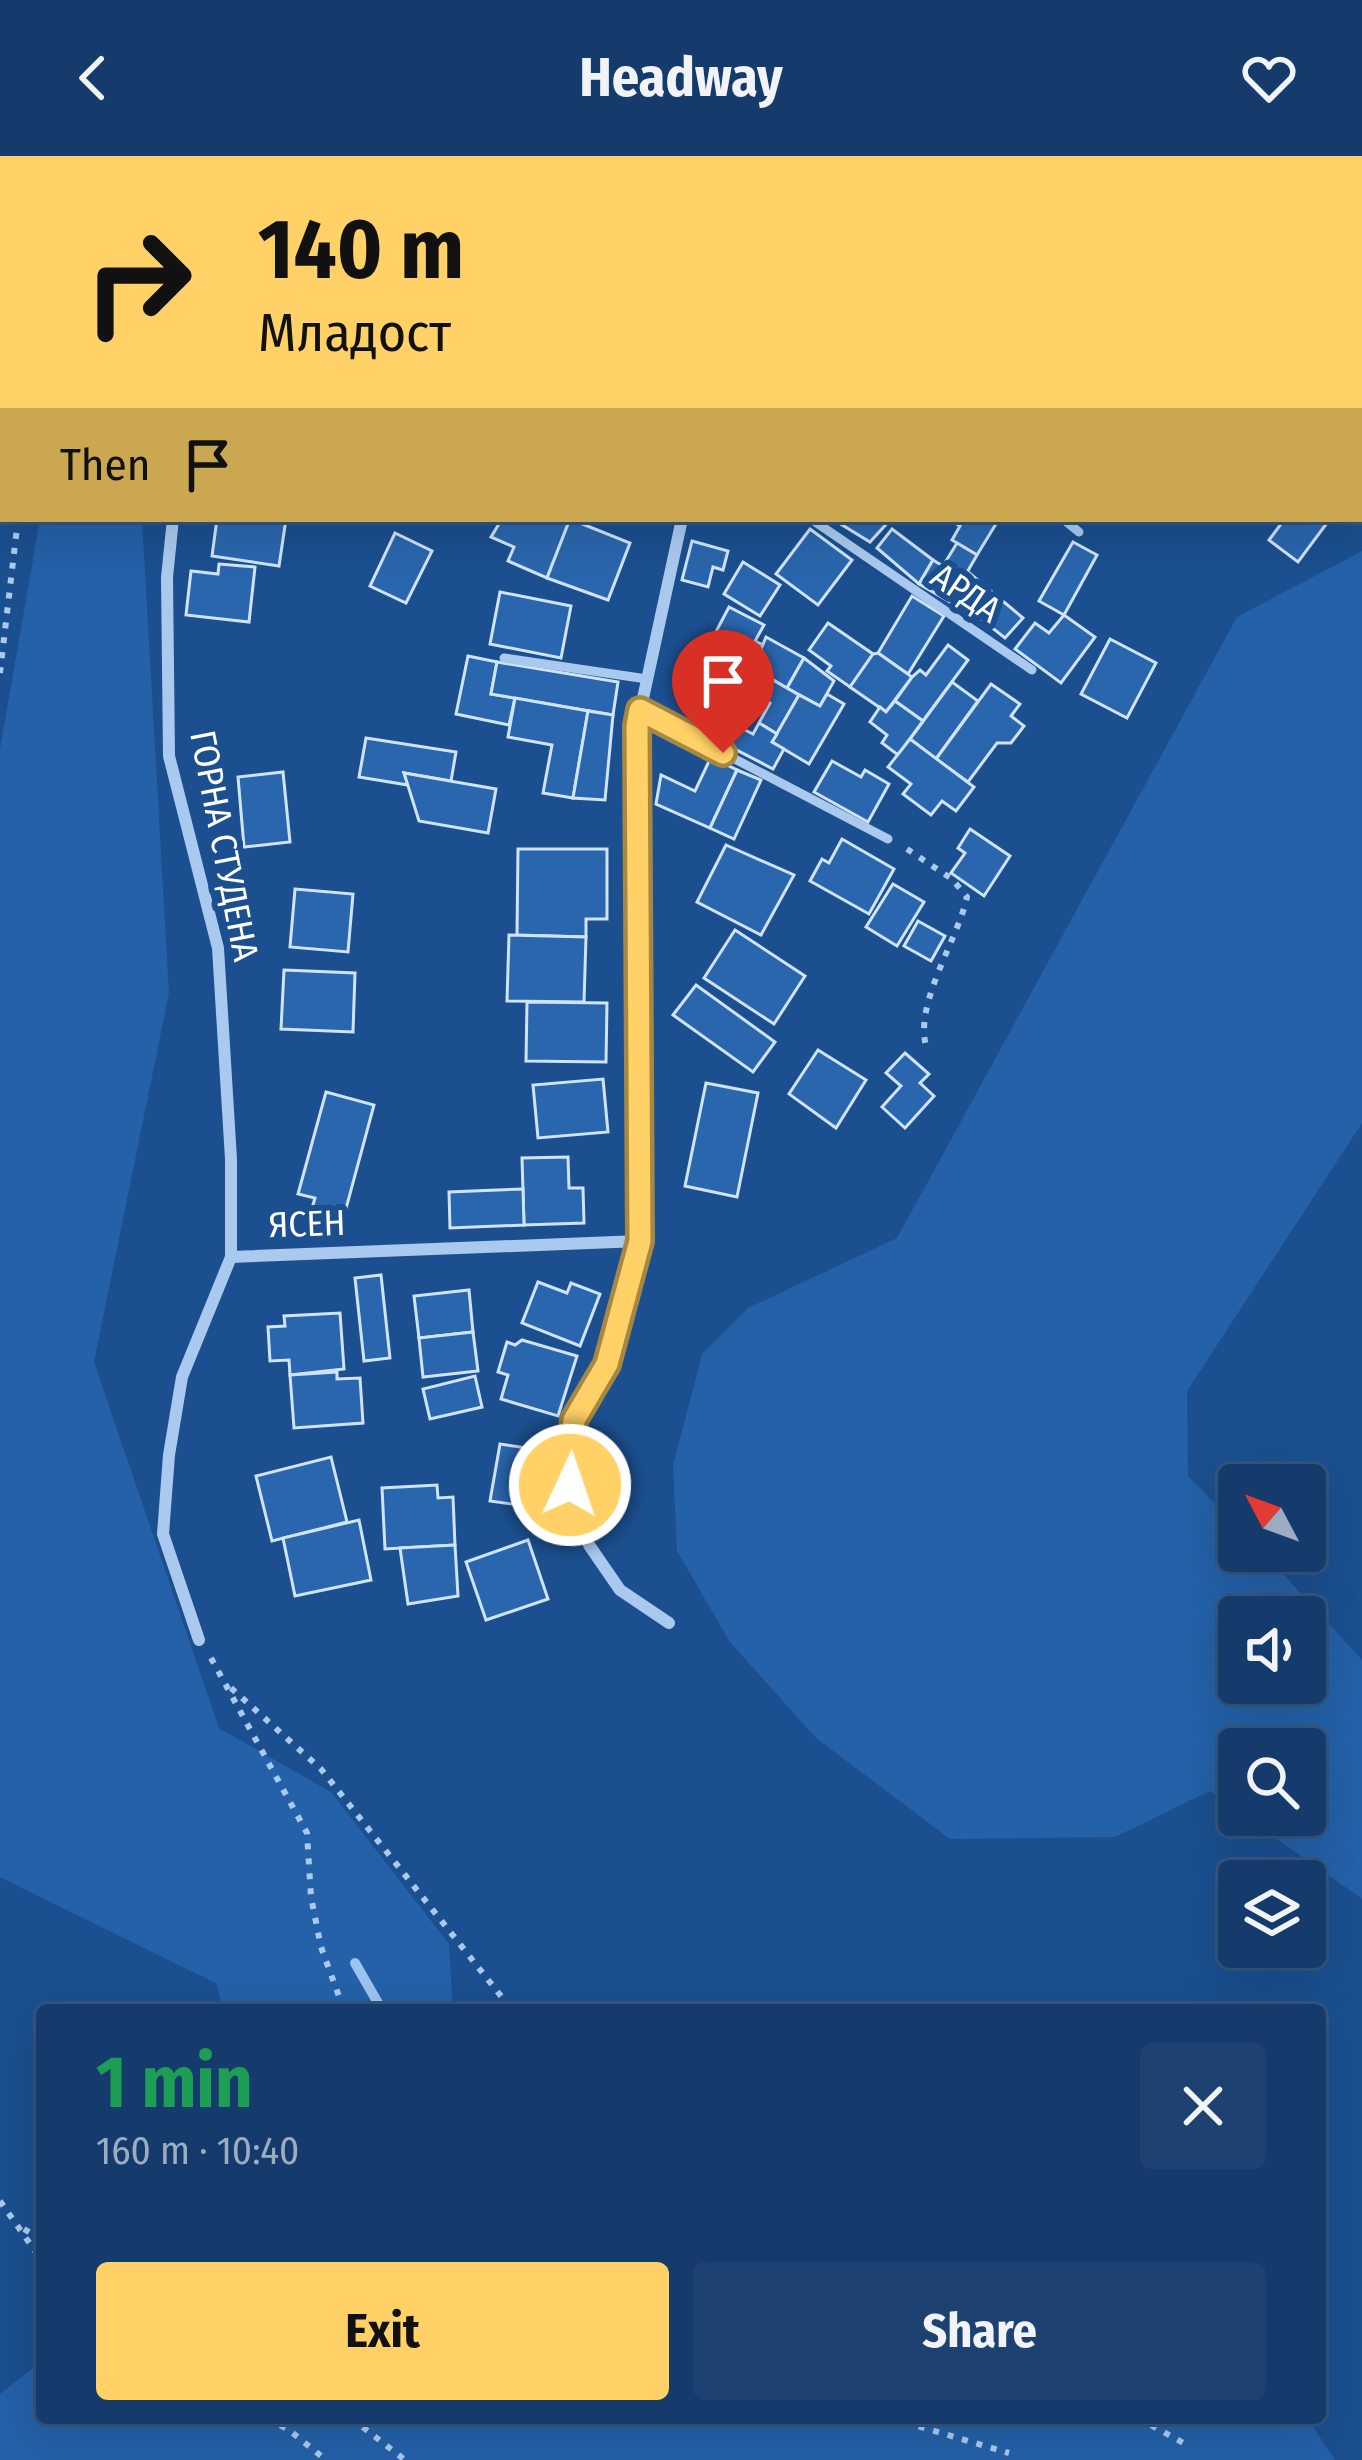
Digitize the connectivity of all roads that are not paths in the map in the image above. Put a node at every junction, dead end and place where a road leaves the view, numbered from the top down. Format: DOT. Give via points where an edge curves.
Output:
graph roads {
  1 [pos="173,522"];
  2 [pos="681,522"];
  3 [pos="816,522"];
  4 [pos="1067,522"];
  5 [pos="1079,532"];
  6 [pos="504,658"];
  7 [pos="1032,670"];
  8 [pos="647,679"];
  9 [pos="640,710"];
  10 [pos="888,839"];
  11 [pos="640,1241"];
  12 [pos="231,1257"];
  13 [pos="669,1623"];
  14 [pos="200,1640"];
  1 -- 12 [label="street, ГОРНА СТУДЕНА" via="169,756 218,948"];
  2 -- 8 [label="street"];
  3 -- 7 [label="lane, АРДА"];
  4 -- 5 [label="lane"];
  6 -- 8 [label="lane"];
  8 -- 9 [label="street"];
  9 -- 10 [label="lane"];
  9 -- 11 [label="street"];
  11 -- 12 [label="street, ЯСЕН"];
  11 -- 13 [label="street" via="607,1364 574,1420 570,1485 589,1545 620,1590"];
  12 -- 14 [label="street, ЯСЕН" via="182,1377 169,1455 163,1534"];
}
